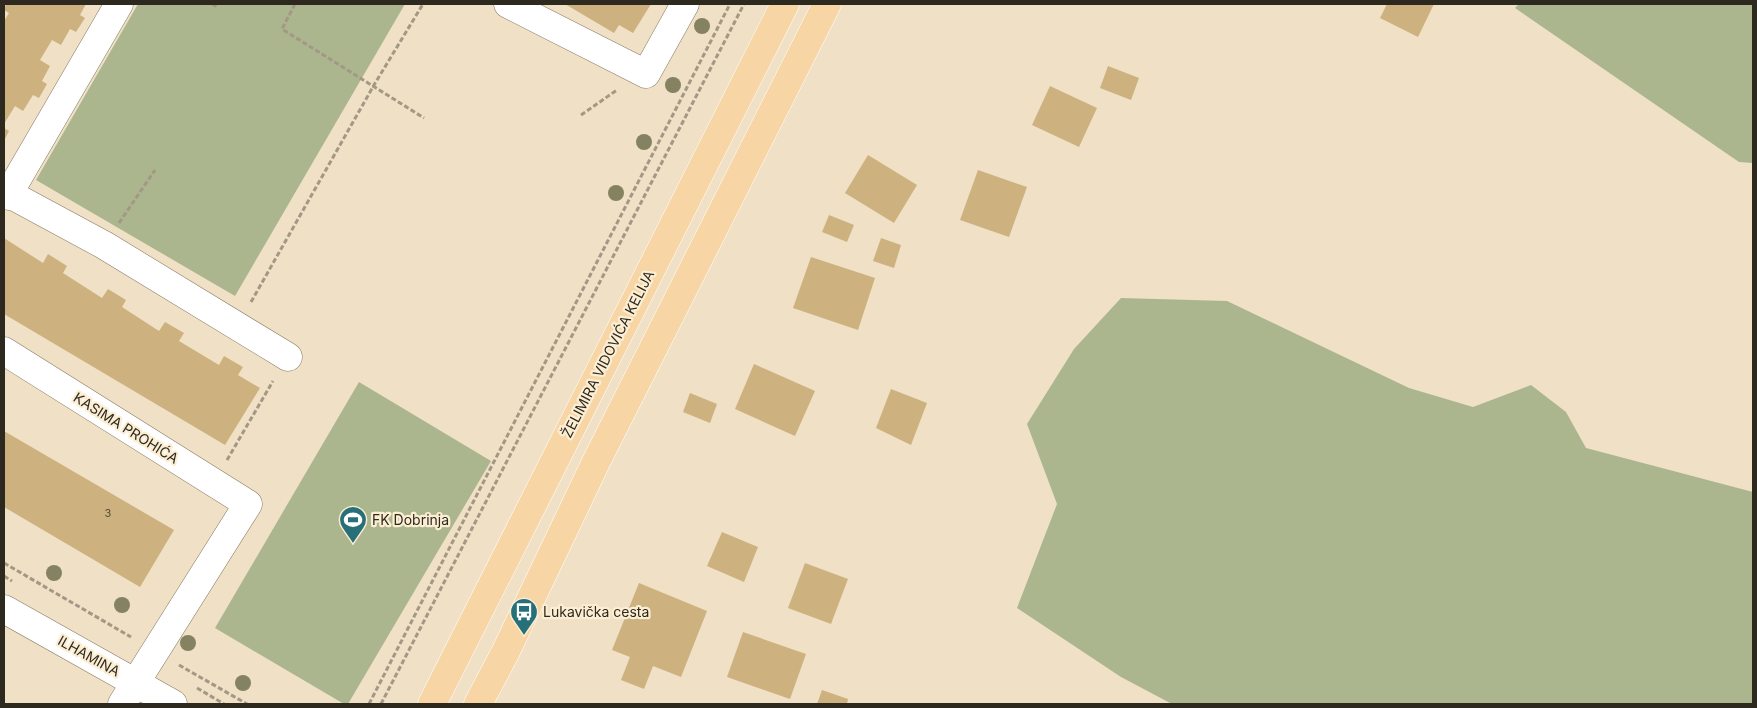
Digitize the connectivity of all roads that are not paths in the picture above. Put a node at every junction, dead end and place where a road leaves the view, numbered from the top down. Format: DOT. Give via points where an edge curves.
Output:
graph roads {
  1 [pos="119,4"];
  2 [pos="508,4"];
  3 [pos="685,4"];
  4 [pos="785,4"];
  5 [pos="827,4"];
  6 [pos="4,190"];
  7 [pos="4,195"];
  8 [pos="4,351"];
  9 [pos="288,357"];
  10 [pos="4,609"];
  11 [pos="129,693"];
  12 [pos="173,704"];
  13 [pos="432,704"];
  14 [pos="478,704"];
  1 -- 6 [label="street" via="16,181"];
  2 -- 3 [label="street" via="646,74"];
  4 -- 13 [label="main road, ŽELIMIRA VIDOVIĆA KELIJA"];
  5 -- 14 [label="main road"];
  7 -- 9 [label="street" via="15,197 104,245"];
  8 -- 11 [label="street, KASIMA PROHIĆA" via="248,504"];
  10 -- 11 [label="street, ILHAMINA"];
  11 -- 12 [label="street, ILHAMINA"];
}
